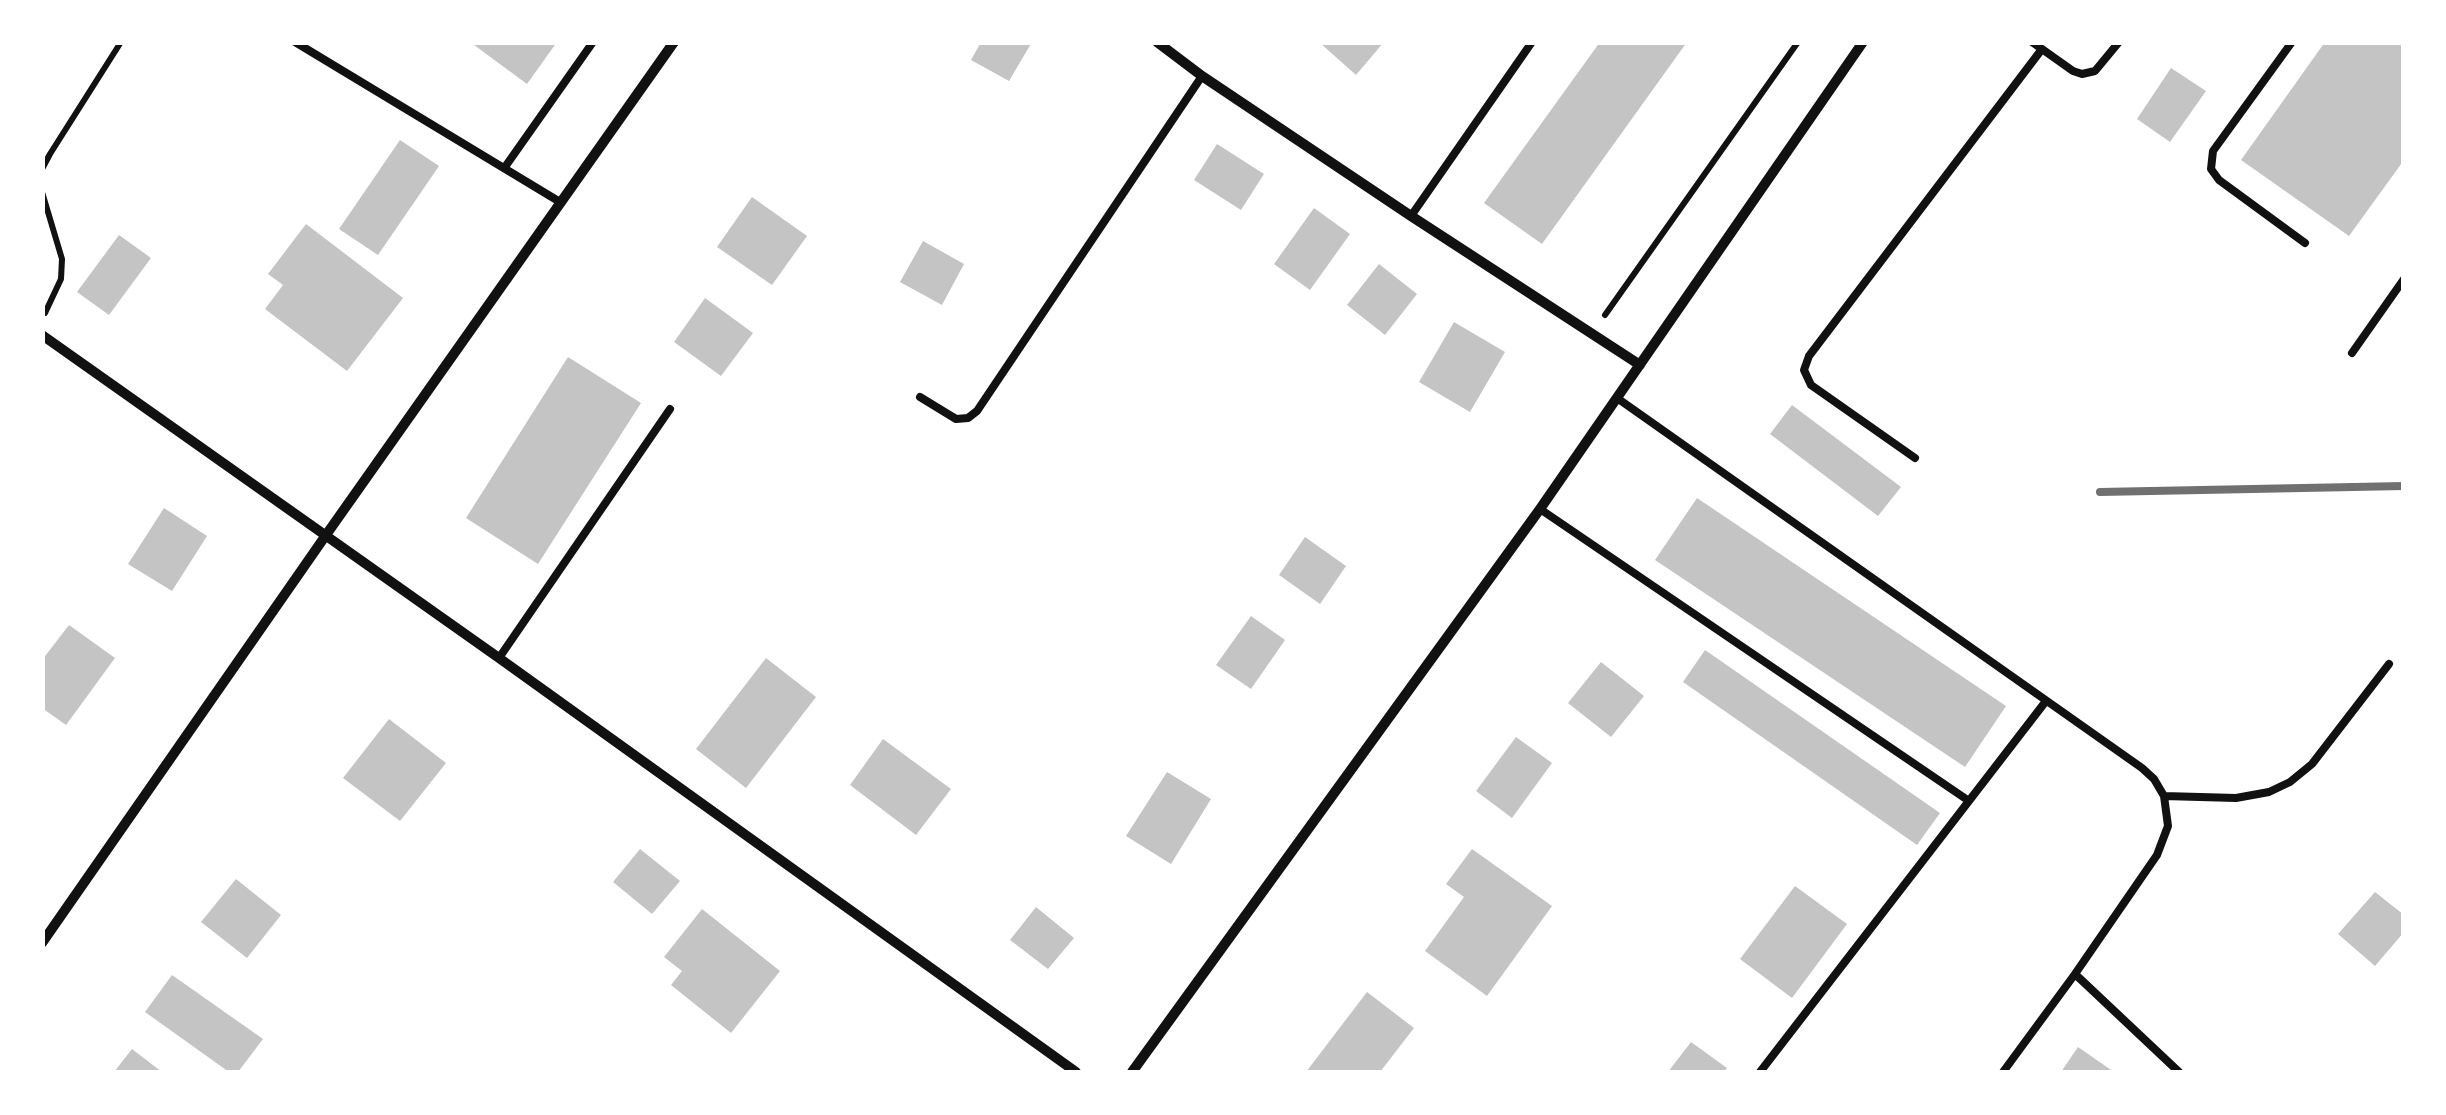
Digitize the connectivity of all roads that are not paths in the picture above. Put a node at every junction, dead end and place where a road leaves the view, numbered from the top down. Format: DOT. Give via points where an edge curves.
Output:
graph roads {
  1 [pos="295,42"];
  2 [pos="593,42"];
  3 [pos="674,42"];
  4 [pos="1157,42"];
  5 [pos="1532,42"];
  6 [pos="1864,42"];
  7 [pos="2032,42"];
  8 [pos="2119,42"];
  9 [pos="2292,42"];
  10 [pos="2042,50"];
  11 [pos="1202,76"];
  12 [pos="505,168"];
  13 [pos="560,202"];
  14 [pos="1411,216"];
  15 [pos="2305,243"];
  16 [pos="2404,279"];
  17 [pos="42,335"];
  18 [pos="2352,353"];
  19 [pos="1640,366"];
  20 [pos="920,397"];
  21 [pos="1617,398"];
  22 [pos="670,409"];
  23 [pos="1915,458"];
  24 [pos="1540,509"];
  25 [pos="326,535"];
  26 [pos="499,658"];
  27 [pos="2390,664"];
  28 [pos="2046,701"];
  29 [pos="2164,796"];
  30 [pos="1969,801"];
  31 [pos="42,943"];
  32 [pos="2076,974"];
  33 [pos="1076,1072"];
  34 [pos="1132,1072"];
  35 [pos="1760,1072"];
  36 [pos="2003,1072"];
  37 [pos="2179,1072"];
  1 -- 12 [label="lane"];
  2 -- 12 [label="lane"];
  3 -- 13 [label="street"];
  4 -- 11 [label="street"];
  5 -- 14 [label="lane"];
  6 -- 19 [label="street"];
  7 -- 10 [label="lane"];
  8 -- 10 [label="lane" via="2095,72 2082,74"];
  9 -- 15 [label="lane" via="2213,151 2211,169"];
  10 -- 23 [label="lane" via="1804,370 1812,385"];
  11 -- 14 [label="street"];
  11 -- 20 [label="lane" via="977,411 956,419"];
  12 -- 13 [label="lane"];
  13 -- 25 [label="street"];
  14 -- 19 [label="street"];
  16 -- 18 [label="lane"];
  17 -- 25 [label="street"];
  19 -- 21 [label="street"];
  21 -- 24 [label="street"];
  21 -- 28 [label="lane"];
  22 -- 26 [label="lane"];
  24 -- 30 [label="lane"];
  24 -- 34 [label="street"];
  25 -- 26 [label="street"];
  25 -- 31 [label="street"];
  26 -- 33 [label="street"];
  27 -- 29 [label="lane" via="2312,764 2290,782 2236,798"];
  28 -- 29 [label="lane" via="2142,768"];
  28 -- 30 [label="lane"];
  29 -- 32 [label="lane" via="2168,826 2157,855"];
  30 -- 35 [label="lane"];
  32 -- 36 [label="lane"];
  32 -- 37 [label="lane"];
}
